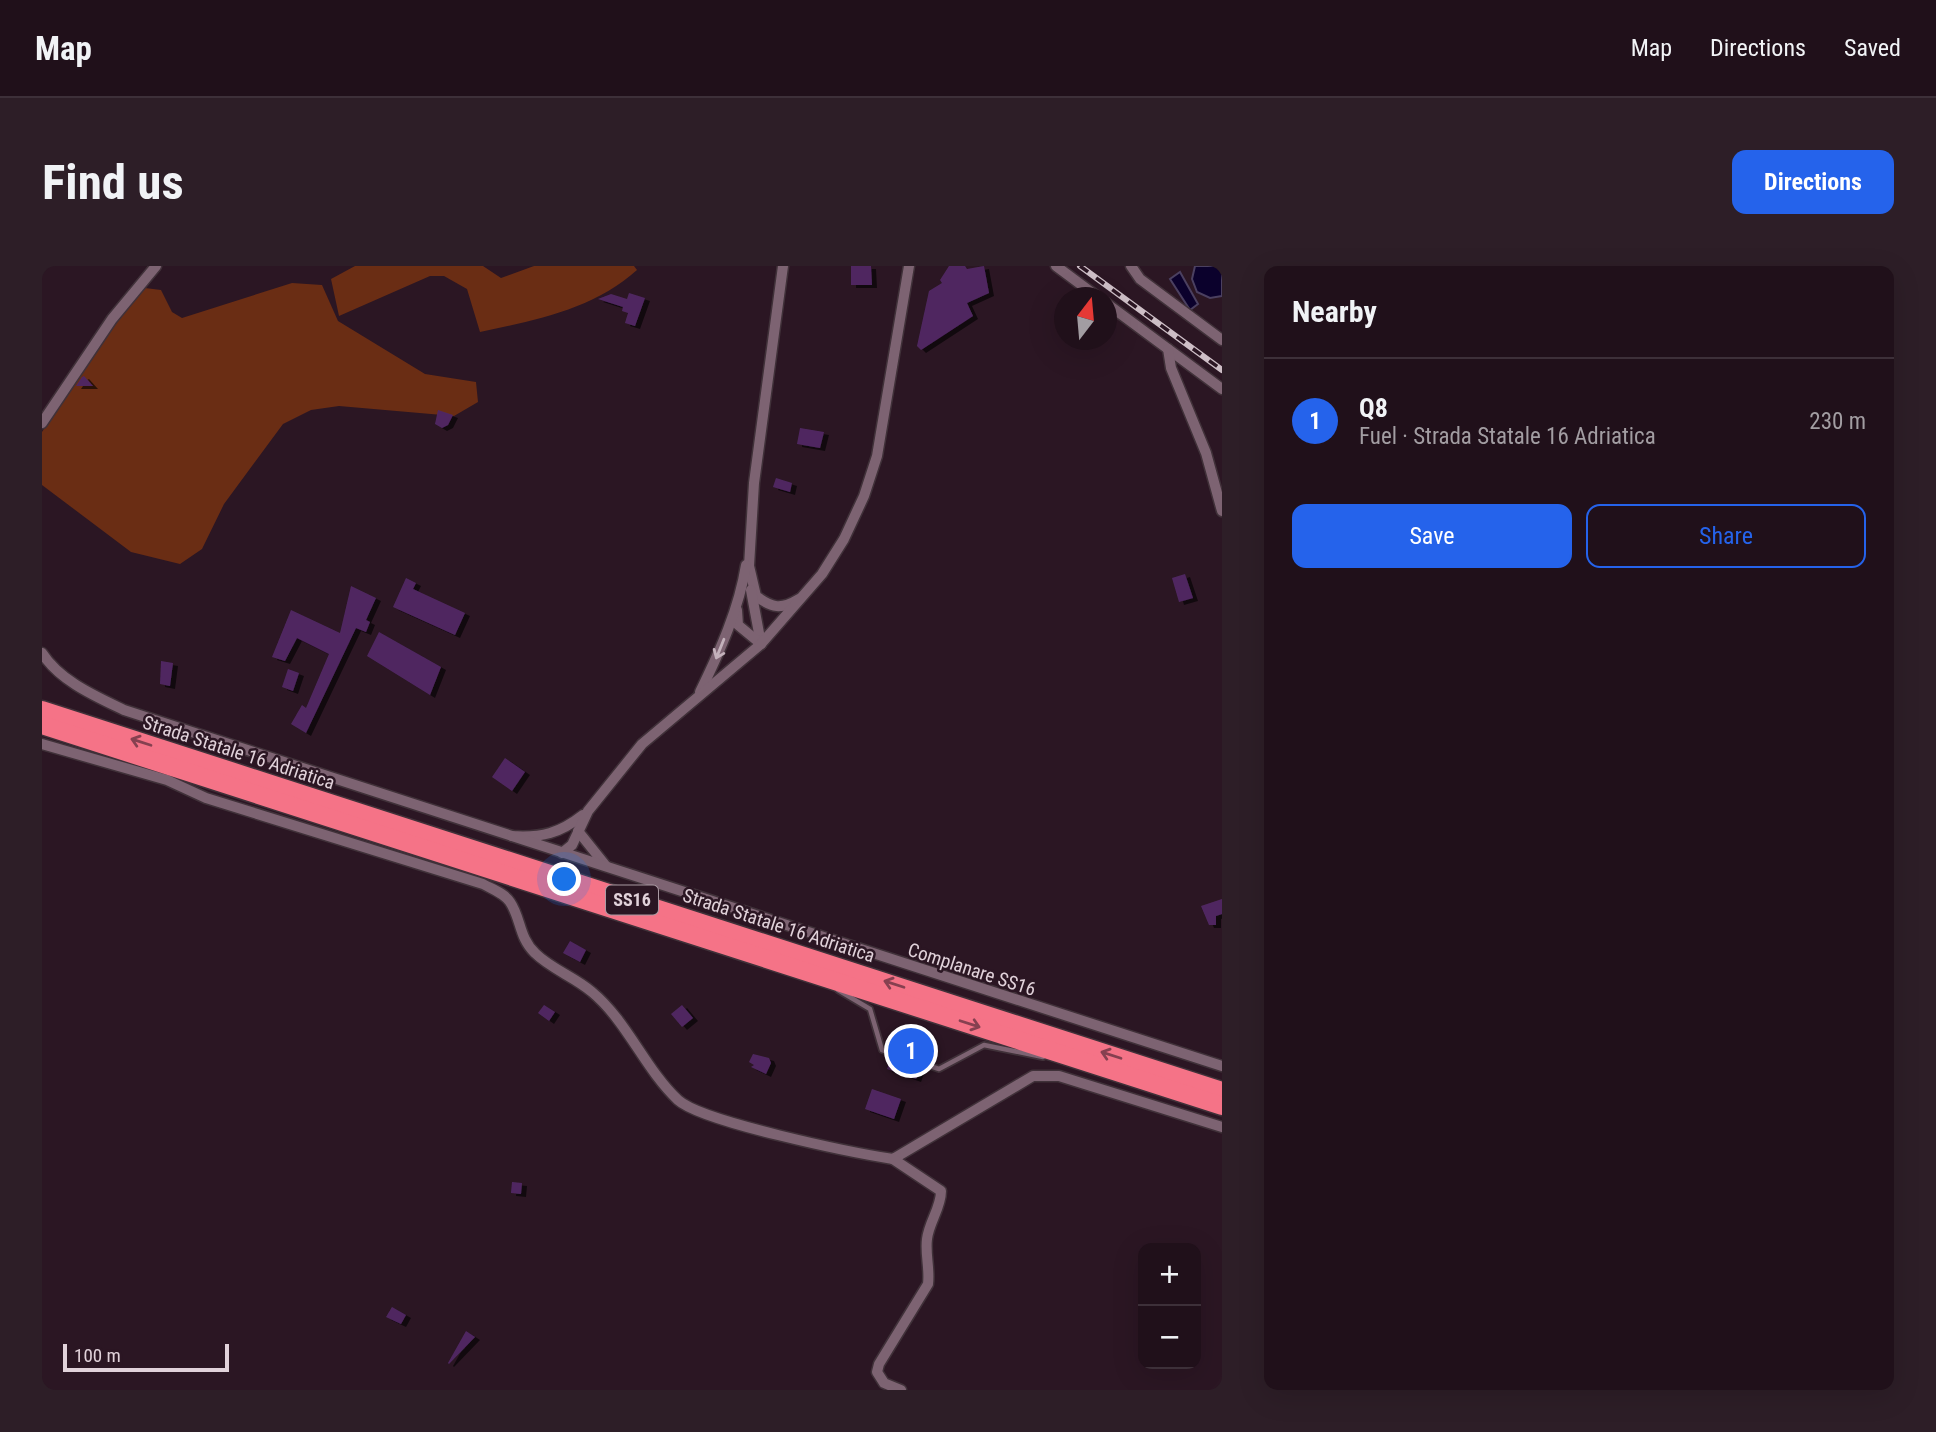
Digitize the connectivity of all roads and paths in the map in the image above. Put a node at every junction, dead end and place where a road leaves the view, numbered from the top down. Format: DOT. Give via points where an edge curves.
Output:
graph roads {
  1 [pos="156,266"];
  2 [pos="783,266"];
  3 [pos="909,266"];
  4 [pos="1056,266"];
  5 [pos="1133,270"];
  6 [pos="1084,287"];
  7 [pos="1117,311"];
  8 [pos="1222,340"];
  9 [pos="1168,349"];
  10 [pos="1222,388"];
  11 [pos="42,423"];
  12 [pos="1222,511"];
  13 [pos="750,537"];
  14 [pos="751,582"];
  15 [pos="804,596"];
  16 [pos="738,599"];
  17 [pos="761,644"];
  18 [pos="42,653"];
  19 [pos="697,696"];
  20 [pos="42,710"];
  21 [pos="42,725"];
  22 [pos="42,744"];
  23 [pos="575,827"];
  24 [pos="512,836"];
  25 [pos="562,853"];
  26 [pos="609,868"];
  27 [pos="764,957"];
  28 [pos="1064,1054"];
  29 [pos="1222,1066"];
  30 [pos="1222,1091"];
  31 [pos="1222,1106"];
  32 [pos="1222,1127"];
  33 [pos="893,1159"];
  34 [pos="901,1390"];
  1 -- 11 [label="street" via="112,319"];
  2 -- 13 [label="street"];
  3 -- 15 [label="street" via="877,456 864,496 822,574"];
  4 -- 6 [label="street"];
  5 -- 8 [label="street"];
  7 -- 9 [label="street"];
  9 -- 10 [label="street"];
  9 -- 12 [label="street"];
  13 -- 14 [label="street"];
  13 -- 16 [label="street"];
  14 -- 15 [label="street" via="756,596 770,606 781,608"];
  14 -- 17 [label="street"];
  15 -- 17 [label="street"];
  16 -- 17 [label="street" via="738,625"];
  16 -- 19 [label="street, one-way"];
  17 -- 19 [label="street"];
  18 -- 24 [label="street, Complanare SS16" via="80,688 124,710"];
  19 -- 23 [label="street" via="642,744"];
  30 -- 20 [label="highway, Strada Statale 16 Adriatica / SS16, one-way"];
  21 -- 27 [label="highway, Strada Statale 16 Adriatica / SS16"];
  22 -- 33 [label="street" via="102,759 167,780 206,799 483,884 510,902 523,941 537,956 593,992 680,1102 769,1132"];
  23 -- 24 [label="street" via="539,838"];
  23 -- 25 [label="street" via="562,837"];
  23 -- 26 [label="street"];
  24 -- 25 [label="street, Complanare SS16"];
  25 -- 26 [label="street, Complanare SS16"];
  26 -- 29 [label="street, Complanare SS16"];
  27 -- 28 [label="highway, Strada Statale 16 Adriatica / SS16, one-way"];
  27 -- 28 [label="lane" via="870,1009 882,1050 939,1069 984,1045 1047,1058"];
  28 -- 31 [label="highway, Strada Statale 16 Adriatica / SS16"];
  32 -- 33 [label="street" via="1088,1083 1033,1076"];
  33 -- 34 [label="street" via="941,1191 926,1243 928,1284 877,1372 884,1383"];
}
